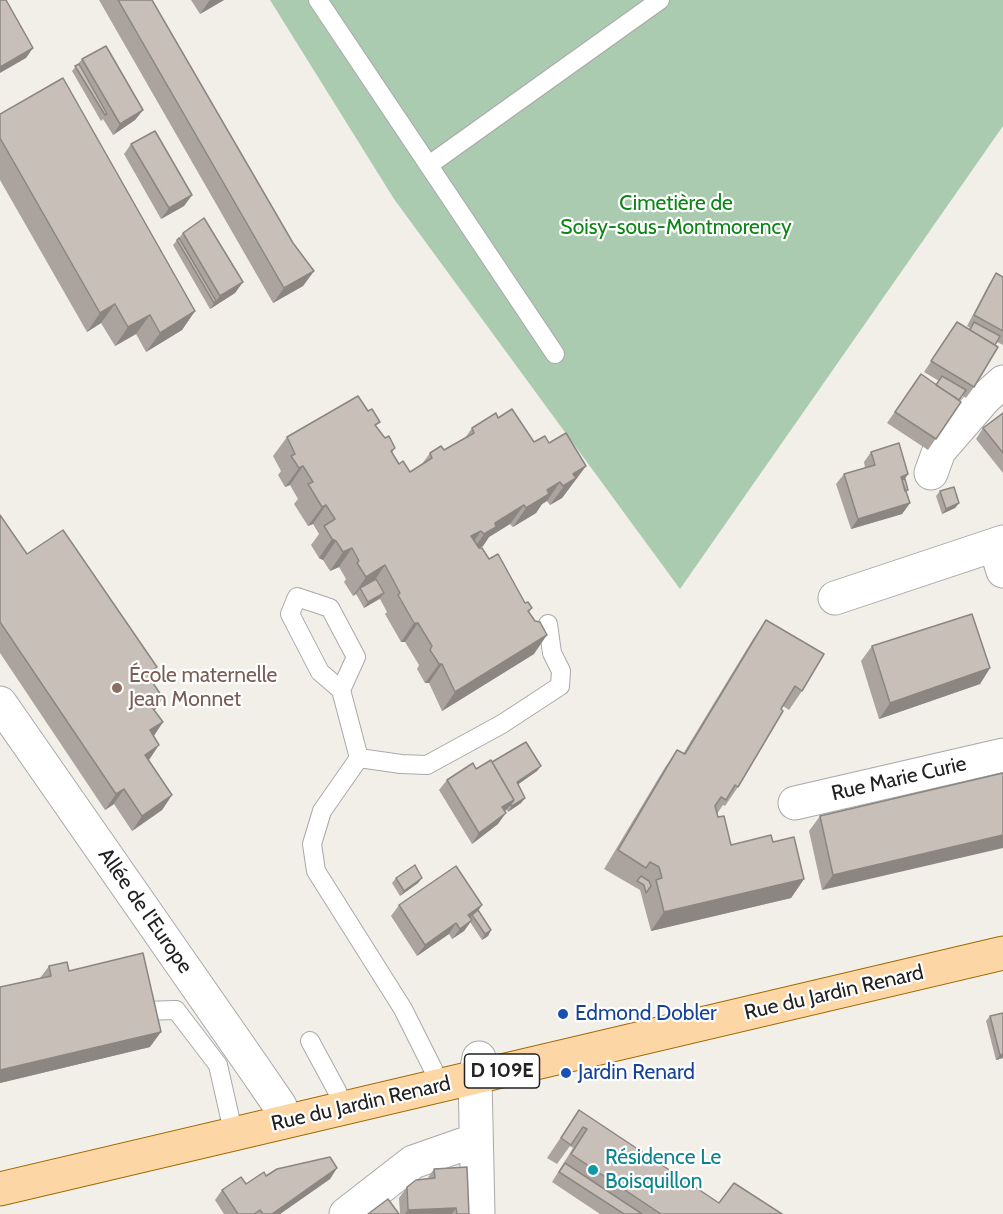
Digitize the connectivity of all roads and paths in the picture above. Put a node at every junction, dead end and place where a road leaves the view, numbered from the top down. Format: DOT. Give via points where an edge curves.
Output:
graph roads {
  1 [pos="318,0"];
  2 [pos="660,0"];
  3 [pos="429,165"];
  4 [pos="555,354"];
  5 [pos="1003,382"];
  6 [pos="931,473"];
  7 [pos="1000,552"];
  8 [pos="835,598"];
  9 [pos="548,624"];
  10 [pos="340,690"];
  11 [pos="0,703"];
  12 [pos="1003,754"];
  13 [pos="359,758"];
  14 [pos="795,803"];
  15 [pos="1003,937"];
  16 [pos="1003,953"];
  17 [pos="142,1011"];
  18 [pos="310,1041"];
  19 [pos="477,1068"];
  20 [pos="436,1078"];
  21 [pos="340,1100"];
  22 [pos="281,1114"];
  23 [pos="230,1118"];
  24 [pos="476,1140"];
  25 [pos="0,1170"];
  26 [pos="0,1189"];
  27 [pos="346,1214"];
  28 [pos="478,1214"];
  1 -- 3 [label="lane"];
  2 -- 3 [label="lane"];
  3 -- 4 [label="lane"];
  5 -- 6 [label="street" via="939,451"];
  7 -- 8 [label="street"];
  9 -- 13 [label="lane" via="552,652 561,671 560,686 502,724 427,765"];
  10 -- 10 [label="lane" via="356,657 330,608 297,597 291,614 320,672"];
  10 -- 13 [label="lane"];
  11 -- 22 [label="street, Allée de l'Europe"];
  12 -- 14 [label="street, Rue Marie Curie"];
  13 -- 20 [label="lane" via="322,811 312,844 316,871 403,1009"];
  15 -- 19 [label="main road, Rue du Jardin Renard / D 109E"];
  16 -- 19 [label="main road, Rue du Jardin Renard / D 109E"];
  17 -- 23 [label="lane" via="176,1010 218,1065"];
  18 -- 21 [label="lane"];
  19 -- 20 [label="main road, Rue du Jardin Renard / D 109E"];
  19 -- 24 [label="street"];
  20 -- 21 [label="main road, Rue du Jardin Renard / D 109E"];
  21 -- 22 [label="main road, Rue du Jardin Renard / D 109E"];
  22 -- 23 [label="main road, Rue du Jardin Renard / D 109E"];
  22 -- 26 [label="main road, Rue du Jardin Renard / D 109E"];
  23 -- 25 [label="main road, Rue du Jardin Renard / D 109E"];
  24 -- 27 [label="street" via="413,1162"];
  24 -- 28 [label="street"];
}
